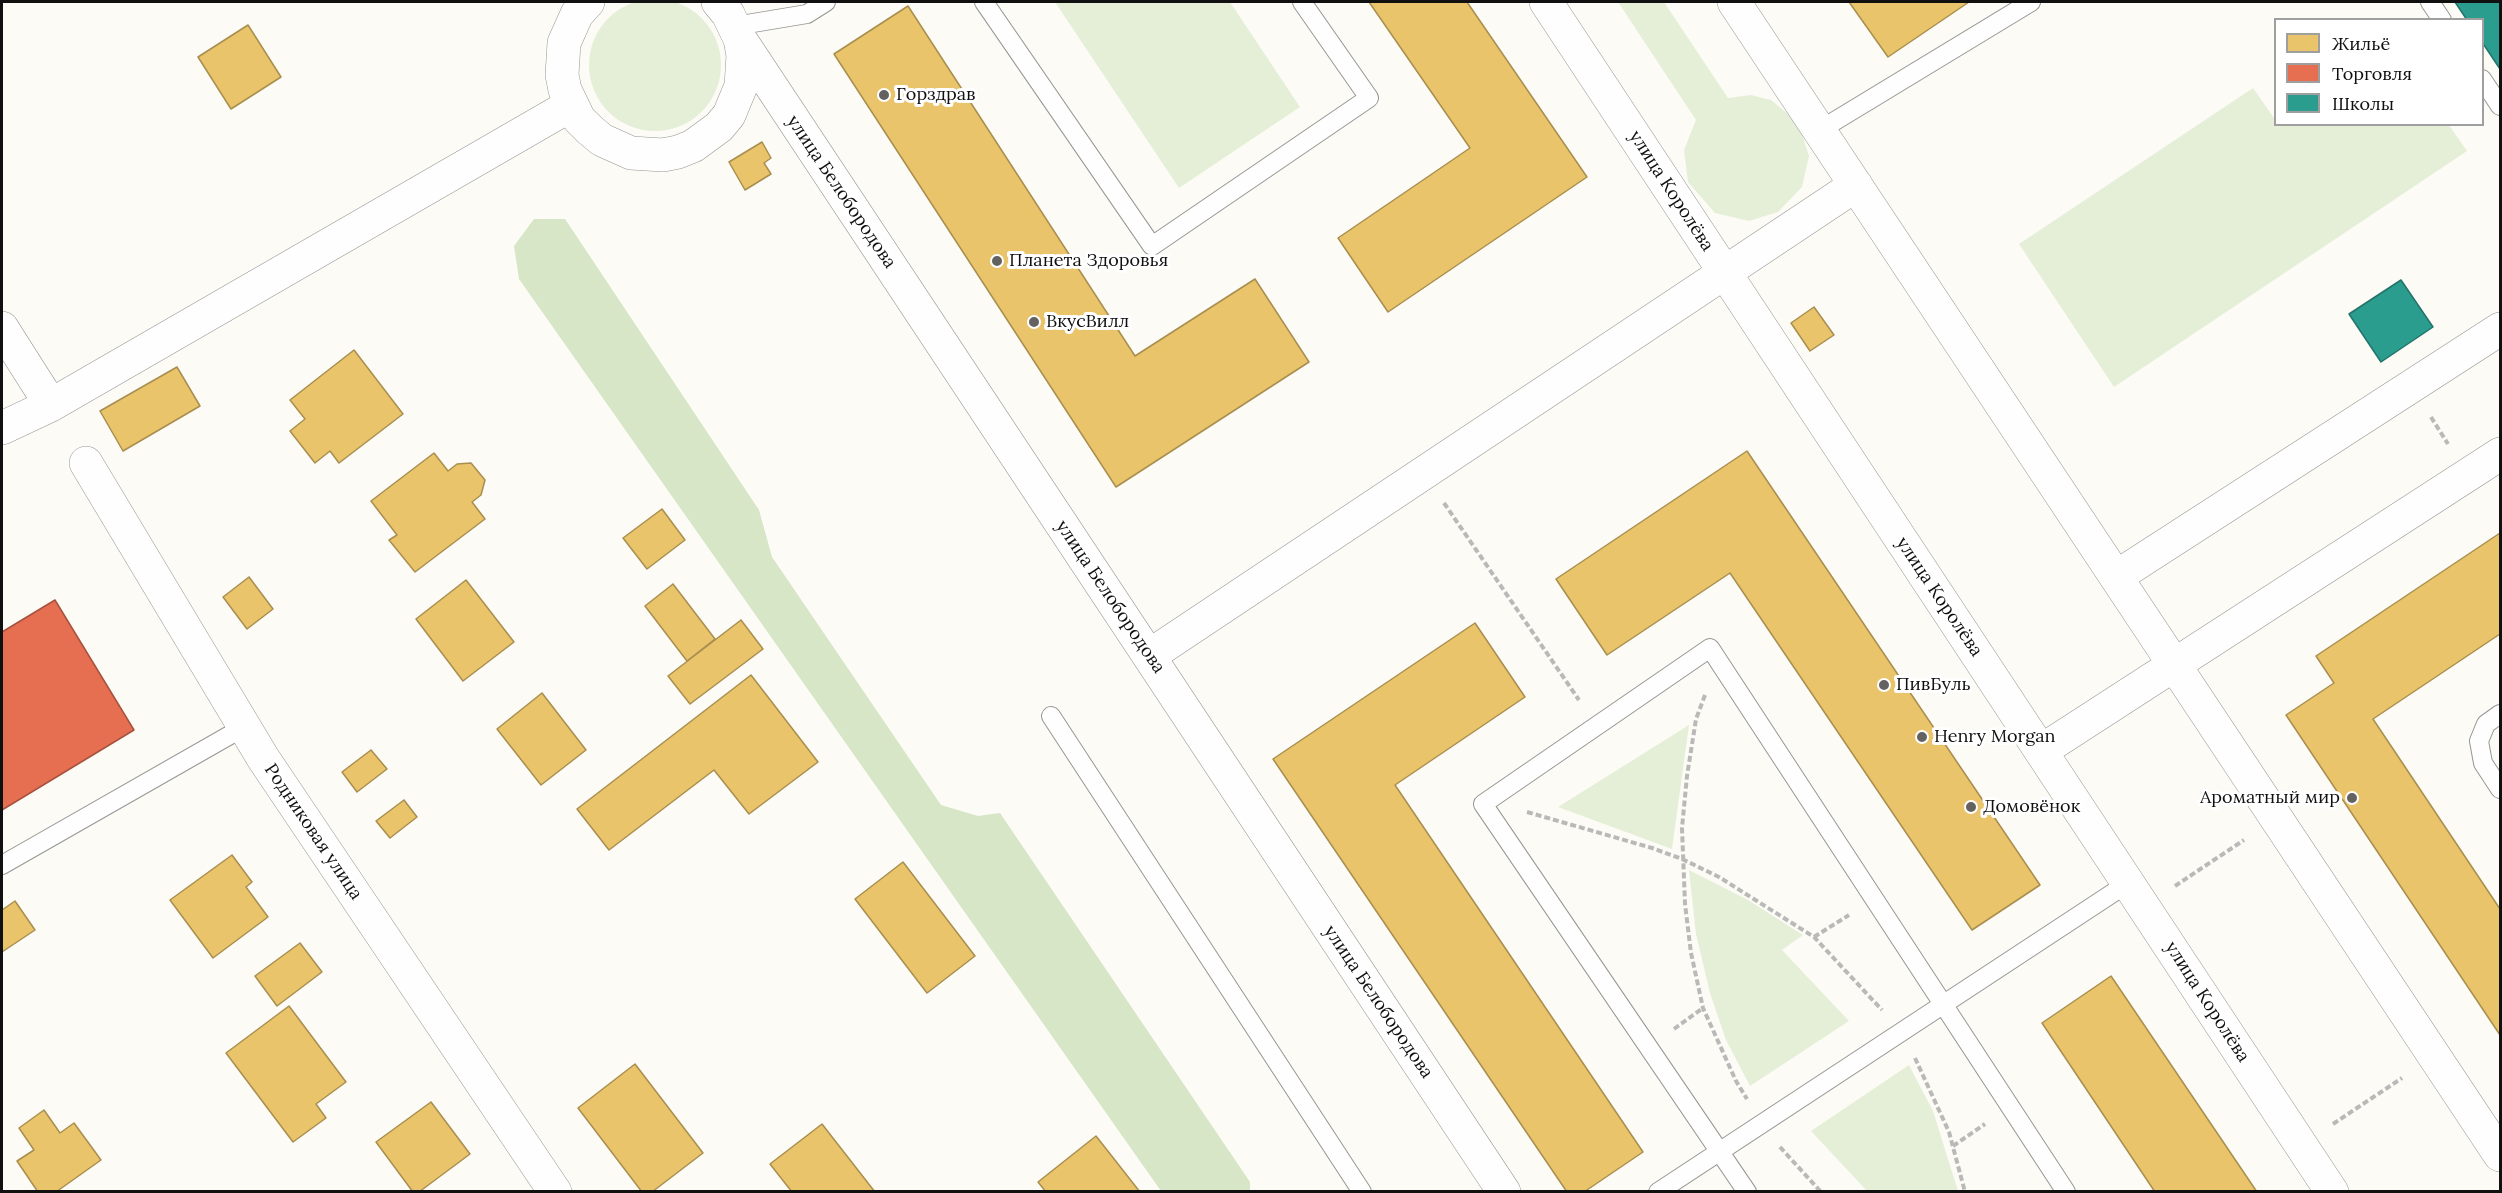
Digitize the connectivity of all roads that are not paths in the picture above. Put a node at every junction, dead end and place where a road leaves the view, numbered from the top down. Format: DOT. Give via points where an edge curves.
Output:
graph roads {
  1 [pos="587,2"];
  2 [pos="826,2"];
  3 [pos="984,2"];
  4 [pos="1302,2"];
  5 [pos="1546,2"];
  6 [pos="1734,2"];
  7 [pos="2031,2"];
  8 [pos="2430,2"];
  9 [pos="2441,18"];
  10 [pos="731,22"];
  11 [pos="2484,82"];
  12 [pos="571,105"];
  13 [pos="2500,106"];
  14 [pos="1820,130"];
  15 [pos="1856,185"];
  16 [pos="1724,272"];
  17 [pos="2,328"];
  18 [pos="2500,329"];
  19 [pos="51,405"];
  20 [pos="2,428"];
  21 [pos="2500,454"];
  22 [pos="86,464"];
  23 [pos="2116,577"];
  24 [pos="1149,656"];
  25 [pos="2175,665"];
  26 [pos="2500,714"];
  27 [pos="1051,716"];
  28 [pos="244,727"];
  29 [pos="2041,751"];
  30 [pos="2500,789"];
  31 [pos="2,865"];
  32 [pos="2136,895"];
  33 [pos="1945,1004"];
  34 [pos="2498,1147"];
  35 [pos="1719,1151"];
  36 [pos="555,1191"];
  37 [pos="1362,1191"];
  38 [pos="1504,1191"];
  39 [pos="1658,1191"];
  40 [pos="1747,1191"];
  41 [pos="2066,1191"];
  42 [pos="2332,1191"];
  1 -- 12 [label="street" via="569,28 562,59 562,75"];
  2 -- 10 [label="lane" via="807,14"];
  3 -- 4 [label="lane" via="1152,246 1368,98"];
  5 -- 16 [label="street, улица Королёва"];
  6 -- 14 [label="street"];
  7 -- 14 [label="lane"];
  8 -- 9 [label="lane"];
  10 -- 12 [label="street" via="743,70 736,101 707,138 678,152 647,155 616,148 590,130"];
  10 -- 24 [label="street, улица Белобородова"];
  11 -- 13 [label="lane"];
  12 -- 19 [label="street"];
  14 -- 15 [label="street"];
  15 -- 16 [label="street"];
  15 -- 23 [label="street"];
  16 -- 24 [label="street"];
  16 -- 29 [label="street, улица Королёва"];
  17 -- 19 [label="street"];
  18 -- 23 [label="street"];
  19 -- 20 [label="street"];
  21 -- 25 [label="street"];
  22 -- 28 [label="street, Родниковая улица"];
  23 -- 25 [label="street"];
  24 -- 38 [label="street, улица Белобородова"];
  25 -- 29 [label="street"];
  25 -- 34 [label="street"];
  26 -- 30 [label="lane" via="2486,724 2479,741 2483,763"];
  27 -- 37 [label="lane"];
  28 -- 31 [label="lane"];
  28 -- 36 [label="street, Родниковая улица"];
  29 -- 32 [label="street, улица Королёва"];
  32 -- 33 [label="lane"];
  32 -- 42 [label="street, улица Королёва"];
  33 -- 35 [label="lane"];
  33 -- 35 [label="lane" via="1710,648 1483,804"];
  33 -- 41 [label="lane"];
  35 -- 39 [label="lane"];
  35 -- 40 [label="lane"];
}
